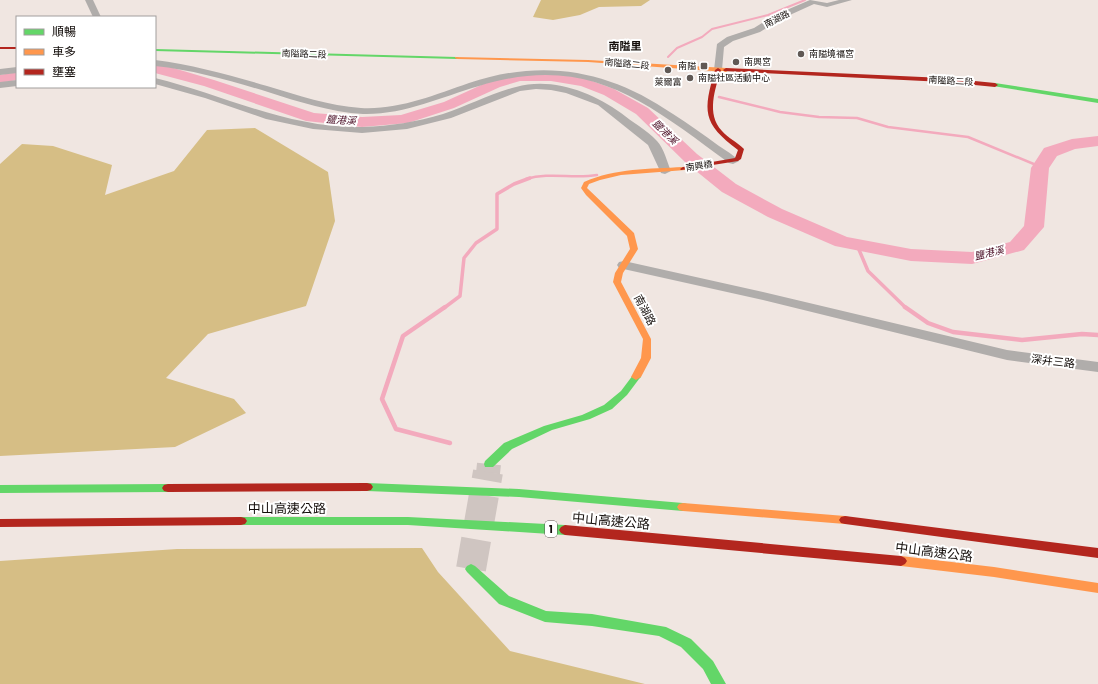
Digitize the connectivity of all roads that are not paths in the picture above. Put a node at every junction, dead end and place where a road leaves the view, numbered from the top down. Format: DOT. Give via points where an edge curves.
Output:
graph roads {
  1 [pos="89,0"];
  2 [pos="848,0"];
  3 [pos="97,16"];
  4 [pos="0,48"];
  5 [pos="16,48"];
  6 [pos="156,50"];
  7 [pos="156,63"];
  8 [pos="16,70"];
  9 [pos="718,70"];
  10 [pos="0,72"];
  11 [pos="156,81"];
  12 [pos="16,83"];
  13 [pos="0,85"];
  14 [pos="1098,101"];
  15 [pos="733,161"];
  16 [pos="665,171"];
  17 [pos="624,265"];
  18 [pos="1098,367"];
  19 [pos="489,464"];
  20 [pos="0,489"];
  21 [pos="0,523"];
  22 [pos="1098,553"];
  23 [pos="471,569"];
  24 [pos="1098,588"];
  25 [pos="719,684"];
  1 -- 3 [label="street"];
  2 -- 9 [label="street, 南湖路" via="827,5 813,2 778,17 757,30 730,39 720,46"];
  4 -- 5 [label="main road"];
  6 -- 9 [label="main road, 南隘路二段" via="588,62"];
  7 -- 15 [label="street" via="196,69 321,105 350,110 389,110 413,105 492,78 516,73 576,75 596,79 643,99"];
  8 -- 10 [label="street"];
  9 -- 14 [label="main road, 南隘路二段" via="978,82"];
  9 -- 15 [label="main road, 南湖路" via="709,104 715,127 741,149 738,160"];
  11 -- 16 [label="street" via="266,116 313,126 362,130 407,126 447,116 518,89 552,87 601,103 653,142"];
  12 -- 13 [label="street"];
  15 -- 16 [label="main road, 南興橋"];
  16 -- 17 [label="main road, 南湖路" via="604,176 592,178 586,183 584,188 588,194 631,235 634,249"];
  17 -- 18 [label="street, 深井三路" via="1008,355"];
  17 -- 19 [label="main road, 南湖路" via="617,282 647,339 646,358 639,374 624,393 608,407 586,417 548,428 508,446"];
  20 -- 22 [label="main road, 中山高速公路" via="380,487 519,493 856,521"];
  21 -- 24 [label="main road, 中山高速公路 / 1" via="408,521 589,531 861,556"];
  23 -- 25 [label="main road" via="504,600 545,616 592,620 661,631 686,643 708,664"];
}
